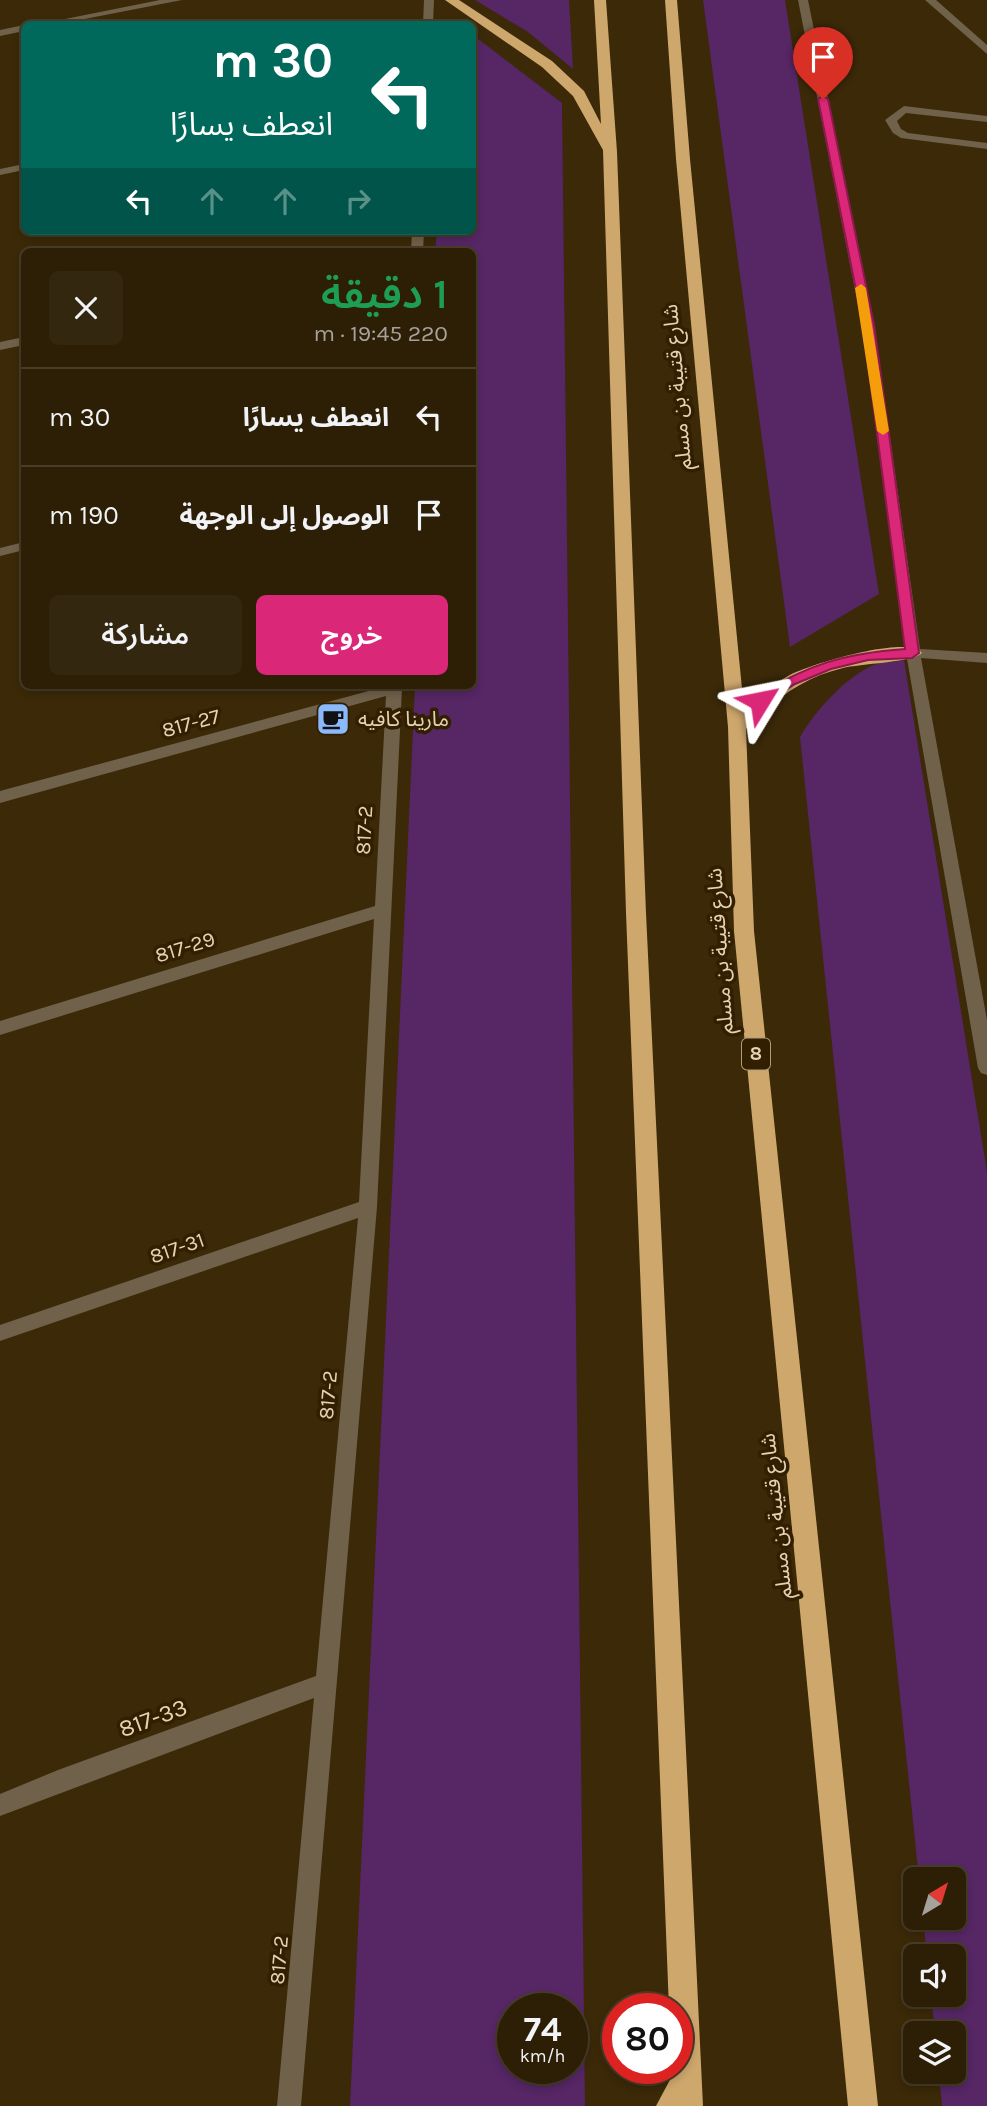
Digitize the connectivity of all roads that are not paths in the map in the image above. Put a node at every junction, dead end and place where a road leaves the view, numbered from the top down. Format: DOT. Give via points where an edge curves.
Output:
graph roads {
  1 [pos="177,0"];
  2 [pos="429,0"];
  3 [pos="451,0"];
  4 [pos="600,0"];
  5 [pos="671,0"];
  6 [pos="803,0"];
  7 [pos="930,0"];
  8 [pos="62,21"];
  9 [pos="428,21"];
  10 [pos="21,29"];
  11 [pos="0,33"];
  12 [pos="987,51"];
  13 [pos="987,119"];
  14 [pos="987,146"];
  15 [pos="610,152"];
  16 [pos="21,168"];
  17 [pos="0,172"];
  18 [pos="21,342"];
  19 [pos="0,346"];
  20 [pos="21,547"];
  21 [pos="0,552"];
  22 [pos="912,653"];
  23 [pos="987,658"];
  24 [pos="387,689"];
  25 [pos="394,689"];
  26 [pos="737,727"];
  27 [pos="0,797"];
  28 [pos="383,909"];
  29 [pos="0,1028"];
  30 [pos="987,1068"];
  31 [pos="368,1207"];
  32 [pos="0,1333"];
  33 [pos="325,1683"];
  34 [pos="0,1805"];
  35 [pos="688,2092"];
  36 [pos="289,2106"];
  37 [pos="671,2106"];
  38 [pos="863,2106"];
  1 -- 8 [label="street"];
  2 -- 9 [label="street"];
  3 -- 15 [label="highway" via="547,64 579,94"];
  4 -- 15 [label="highway"];
  5 -- 26 [label="highway, شارع قتيبة بن مسلم / 8"];
  6 -- 22 [label="street" via="868,325"];
  7 -- 12 [label="street"];
  10 -- 11 [label="street"];
  13 -- 14 [label="street" via="904,109 891,120 905,136"];
  15 -- 35 [label="highway" via="636,927"];
  16 -- 17 [label="street"];
  18 -- 19 [label="street"];
  20 -- 21 [label="street"];
  22 -- 23 [label="street"];
  22 -- 26 [label="highway" via="827,665 790,680 760,701"];
  22 -- 30 [label="street"];
  24 -- 27 [label="street, 817-27"];
  25 -- 28 [label="street, 817-2"];
  26 -- 38 [label="highway, شارع قتيبة بن مسلم / 8" via="744,931"];
  28 -- 29 [label="street, 817-29"];
  28 -- 31 [label="street, 817-2"];
  31 -- 32 [label="street, 817-31"];
  31 -- 33 [label="street, 817-2"];
  33 -- 34 [label="street, 817-33"];
  33 -- 36 [label="street, 817-2"];
  35 -- 37 [label="highway"];
}
